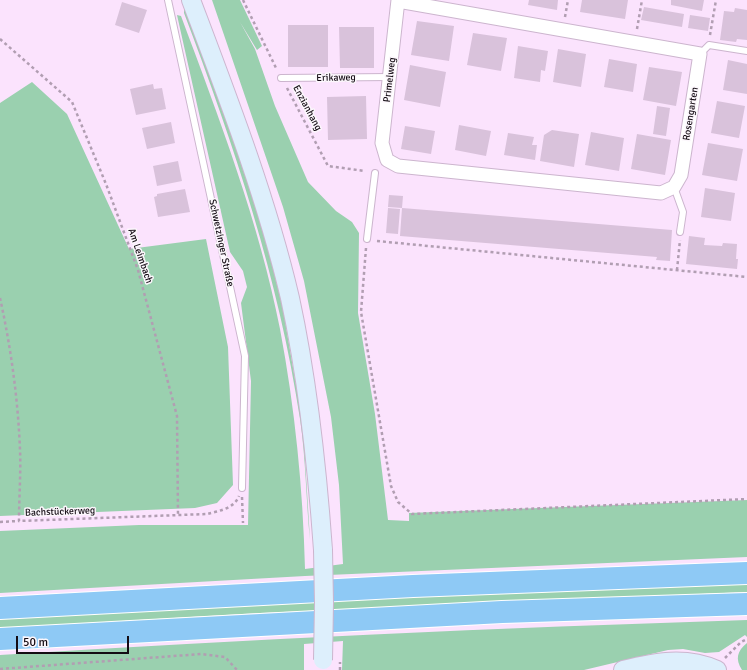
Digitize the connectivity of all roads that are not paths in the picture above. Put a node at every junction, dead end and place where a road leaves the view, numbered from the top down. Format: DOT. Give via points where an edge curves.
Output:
graph roads {
  1 [pos="168,0"];
  2 [pos="191,0"];
  3 [pos="398,1"];
  4 [pos="704,49"];
  5 [pos="747,51"];
  6 [pos="391,77"];
  7 [pos="281,78"];
  8 [pos="375,173"];
  9 [pos="674,187"];
  10 [pos="680,232"];
  11 [pos="367,240"];
  12 [pos="242,488"];
  13 [pos="747,573"];
  14 [pos="747,604"];
  15 [pos="0,608"];
  16 [pos="0,639"];
  17 [pos="322,665"];
  18 [pos="623,670"];
  19 [pos="717,670"];
  1 -- 12 [label="lane, Schwetzinger Straße" via="245,356"];
  2 -- 17 [label="main road, bridge" via="237,122 290,298 310,406 317,468 323,550"];
  3 -- 4 [label="street" via="635,43"];
  3 -- 6 [label="street, Primelweg"];
  4 -- 5 [label="lane"];
  4 -- 9 [label="street, Rosengarten" via="681,175"];
  6 -- 7 [label="lane, Erikaweg"];
  6 -- 9 [label="street, Primelweg" via="382,143 387,160 398,166 661,193"];
  8 -- 11 [label="lane"];
  9 -- 10 [label="lane" via="683,212"];
  13 -- 15 [label="highway" via="381,587"];
  14 -- 16 [label="highway" via="486,613"];
  18 -- 19 [label="main road" via="674,660 690,661"];
}
